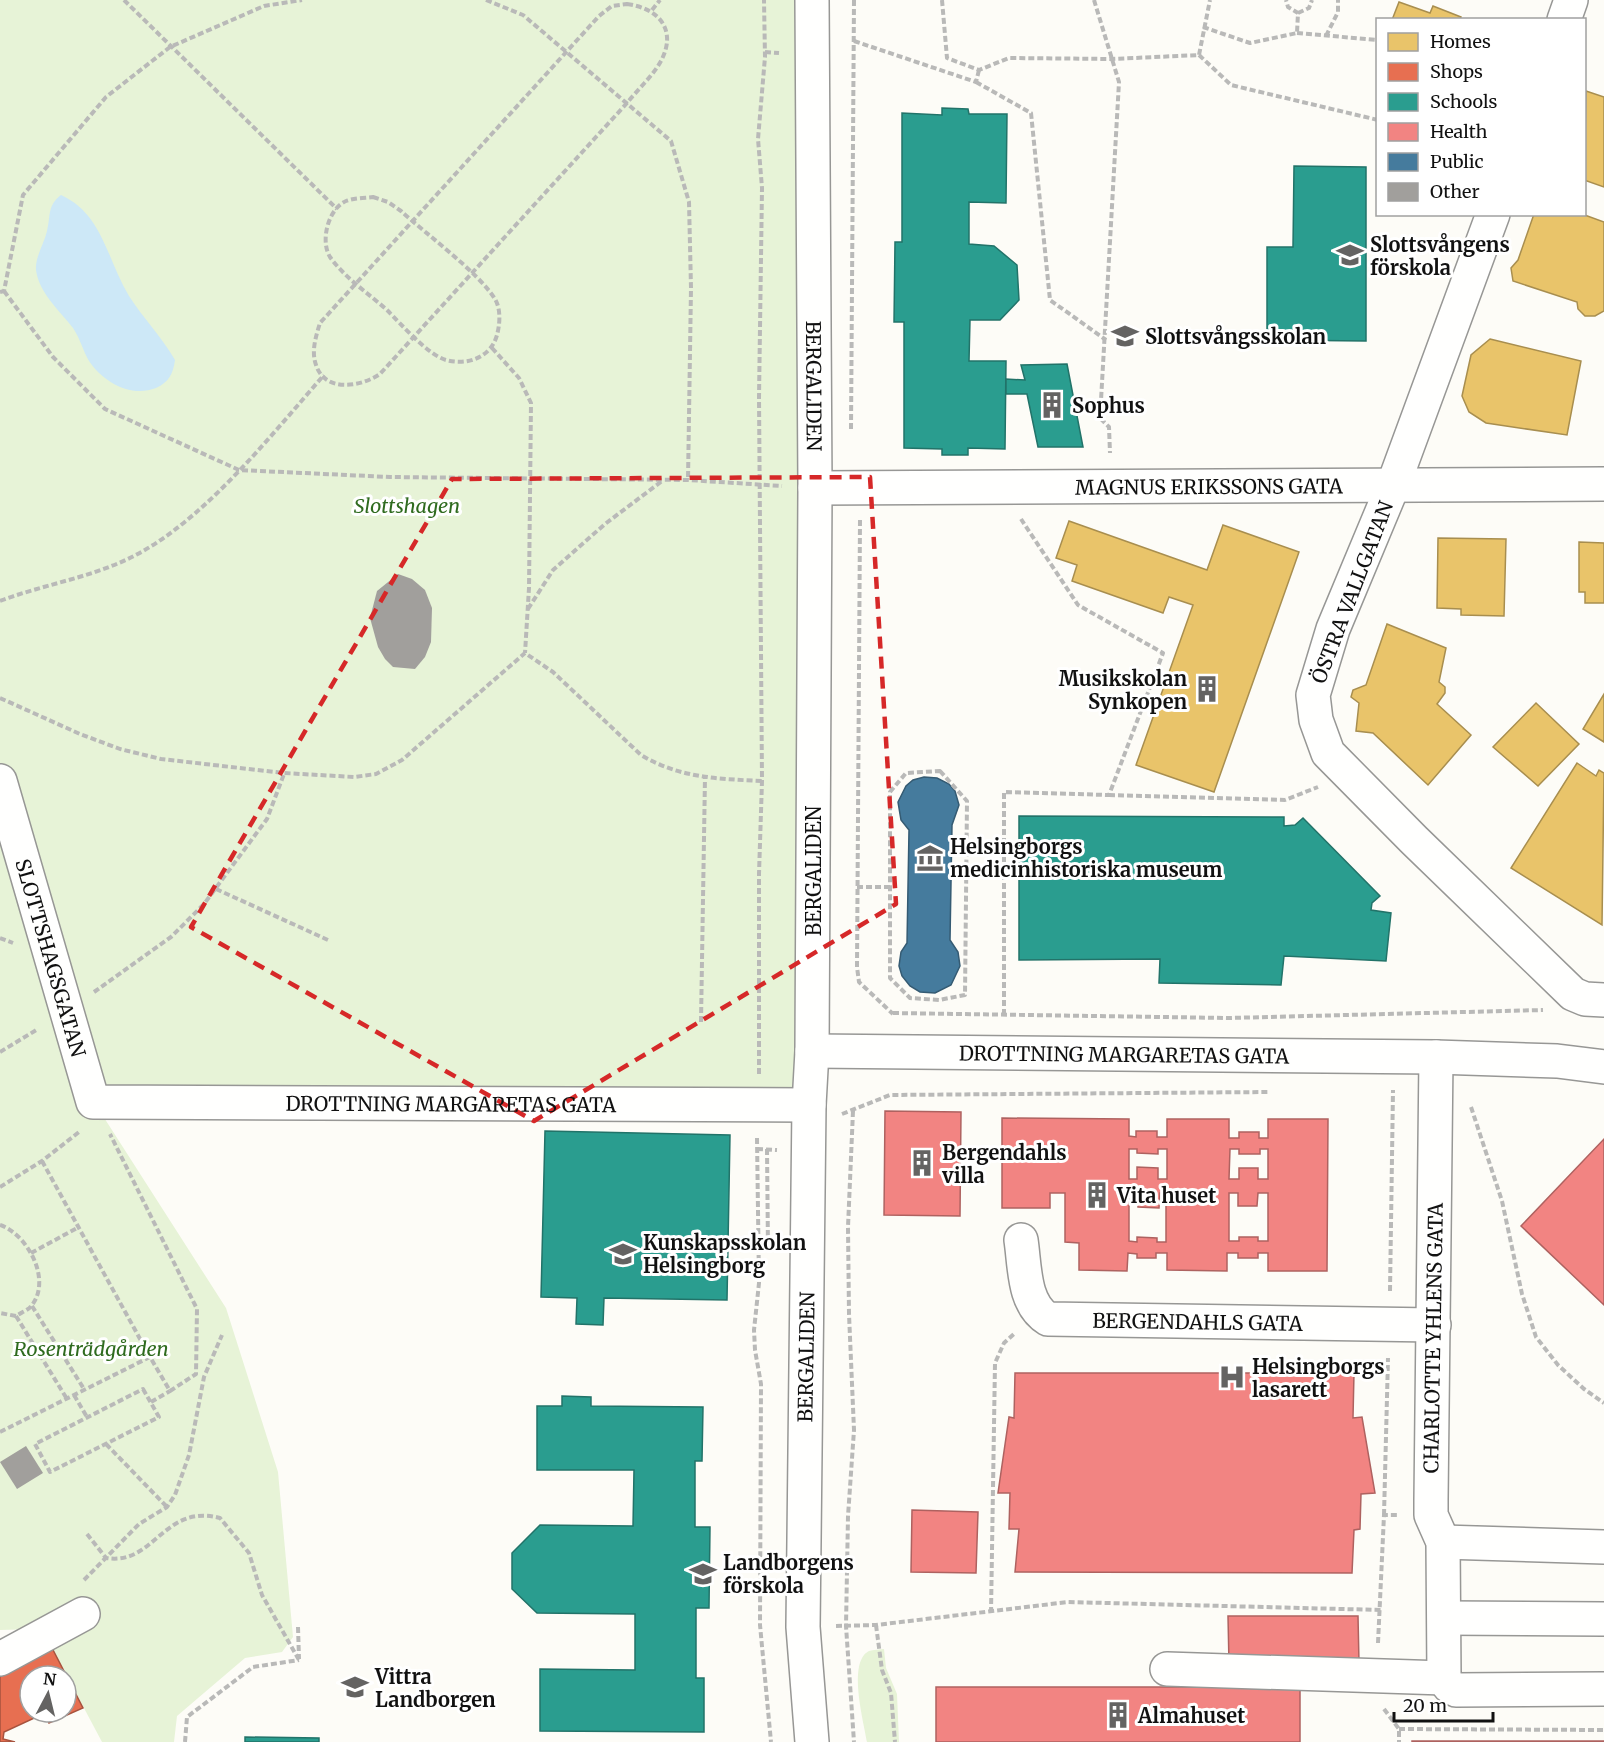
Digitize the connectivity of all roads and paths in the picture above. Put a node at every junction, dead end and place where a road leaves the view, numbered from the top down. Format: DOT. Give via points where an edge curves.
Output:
graph roads {
  1 [pos="124,0"];
  2 [pos="303,0"];
  3 [pos="486,0"];
  4 [pos="660,0"];
  5 [pos="764,0"];
  6 [pos="812,0"];
  7 [pos="854,0"];
  8 [pos="942,0"];
  9 [pos="1094,0"];
  10 [pos="1210,0"];
  11 [pos="1286,0"];
  12 [pos="1312,0"];
  13 [pos="1338,0"];
  14 [pos="1571,0"];
  15 [pos="652,10"];
  16 [pos="1298,13"];
  17 [pos="1565,18"];
  18 [pos="1203,27"];
  19 [pos="1298,33"];
  20 [pos="1326,36"];
  21 [pos="1376,40"];
  22 [pos="854,41"];
  23 [pos="170,47"];
  24 [pos="567,51"];
  25 [pos="1199,55"];
  26 [pos="1112,58"];
  27 [pos="979,70"];
  28 [pos="976,82"];
  29 [pos="627,103"];
  30 [pos="1376,120"];
  31 [pos="337,209"];
  32 [pos="1492,216"];
  33 [pos="412,222"];
  34 [pos="471,274"];
  35 [pos="357,283"];
  36 [pos="2,292"];
  37 [pos="415,336"];
  38 [pos="1106,340"];
  39 [pos="492,348"];
  40 [pos="324,375"];
  41 [pos="851,435"];
  42 [pos="1111,462"];
  43 [pos="239,470"];
  44 [pos="530,479"];
  45 [pos="663,480"];
  46 [pos="688,480"];
  47 [pos="1394,483"];
  48 [pos="1604,484"];
  49 [pos="760,485"];
  50 [pos="873,487"];
  51 [pos="815,488"];
  52 [pos="1018,516"];
  53 [pos="0,601"];
  54 [pos="528,610"];
  55 [pos="525,653"];
  56 [pos="0,698"];
  57 [pos="284,773"];
  58 [pos="705,777"];
  59 [pos="0,781"];
  60 [pos="762,781"];
  61 [pos="1327,784"];
  62 [pos="1109,795"];
  63 [pos="857,887"];
  64 [pos="890,887"];
  65 [pos="216,889"];
  66 [pos="328,940"];
  67 [pos="1604,1000"];
  68 [pos="1549,1010"];
  69 [pos="893,1013"];
  70 [pos="1004,1015"];
  71 [pos="55,1018"];
  72 [pos="701,1022"];
  73 [pos="812,1051"];
  74 [pos="0,1052"];
  75 [pos="891,1053"];
  76 [pos="1436,1057"];
  77 [pos="1604,1067"];
  78 [pos="1381,1090"];
  79 [pos="1434,1091"];
  80 [pos="1274,1092"];
  81 [pos="890,1095"];
  82 [pos="93,1102"];
  83 [pos="758,1105"];
  84 [pos="852,1111"];
  85 [pos="809,1114"];
  86 [pos="767,1149"];
  87 [pos="42,1161"];
  88 [pos="0,1187"];
  89 [pos="0,1225"];
  90 [pos="79,1227"];
  91 [pos="1021,1240"];
  92 [pos="768,1249"];
  93 [pos="31,1253"];
  94 [pos="32,1306"];
  95 [pos="0,1313"];
  96 [pos="1038,1313"];
  97 [pos="16,1316"];
  98 [pos="1434,1325"];
  99 [pos="222,1335"];
  100 [pos="150,1358"];
  101 [pos="84,1389"];
  102 [pos="170,1391"];
  103 [pos="74,1395"];
  104 [pos="67,1399"];
  105 [pos="151,1402"];
  106 [pos="1604,1403"];
  107 [pos="761,1405"];
  108 [pos="769,1405"];
  109 [pos="87,1417"];
  110 [pos="0,1432"];
  111 [pos="106,1444"];
  112 [pos="167,1507"];
  113 [pos="87,1534"];
  114 [pos="1443,1542"];
  115 [pos="1604,1547"];
  116 [pos="106,1558"];
  117 [pos="1381,1610"];
  118 [pos="991,1613"];
  119 [pos="83,1614"];
  120 [pos="1445,1618"];
  121 [pos="1604,1619"];
  122 [pos="876,1625"];
  123 [pos="846,1626"];
  124 [pos="298,1627"];
  125 [pos="0,1659"];
  126 [pos="299,1660"];
  127 [pos="1167,1669"];
  128 [pos="1444,1678"];
  129 [pos="1604,1689"];
  130 [pos="1399,1729"];
  131 [pos="1604,1730"];
  132 [pos="185,1742"];
  133 [pos="771,1742"];
  134 [pos="813,1742"];
  135 [pos="854,1742"];
  136 [pos="895,1742"];
  1 -- 23 [label="path"];
  2 -- 23 [label="path" via="264,6"];
  3 -- 24 [label="path" via="523,15"];
  4 -- 15 [label="path"];
  5 -- 49 [label="path" via="765,57 758,139 762,188"];
  6 -- 51 [label="street, BERGALIDEN"];
  7 -- 22 [label="path"];
  8 -- 27 [label="path" via="947,58"];
  9 -- 26 [label="path"];
  10 -- 18 [label="path"];
  11 -- 16 [label="path" via="1288,7"];
  12 -- 16 [label="path" via="1309,8"];
  13 -- 20 [label="path" via="1338,12"];
  14 -- 17 [label="street"];
  15 -- 24 [label="path" via="627,4 612,6"];
  15 -- 29 [label="path" via="662,19 666,48 661,61"];
  16 -- 19 [label="path"];
  18 -- 19 [label="path" via="1250,43"];
  18 -- 25 [label="path"];
  19 -- 20 [label="path"];
  20 -- 21 [label="path"];
  22 -- 28 [label="path"];
  22 -- 41 [label="path"];
  23 -- 31 [label="path"];
  23 -- 36 [label="path" via="106,96 23,195"];
  24 -- 29 [label="path"];
  24 -- 33 [label="path"];
  25 -- 26 [label="path"];
  25 -- 30 [label="path" via="1231,85"];
  26 -- 27 [label="path" via="1009,58"];
  26 -- 38 [label="path" via="1119,82"];
  27 -- 28 [label="path"];
  28 -- 38 [label="path" via="1031,113 1050,300"];
  29 -- 34 [label="path"];
  29 -- 46 [label="path" via="671,141 689,202"];
  31 -- 33 [label="path" via="345,201 373,197 388,202"];
  31 -- 35 [label="path" via="329,221 328,254"];
  32 -- 47 [label="street, ÖSTRA VALLGATAN"];
  33 -- 34 [label="path"];
  33 -- 35 [label="path"];
  34 -- 37 [label="path"];
  34 -- 39 [label="path" via="496,300 500,323"];
  35 -- 37 [label="path"];
  35 -- 40 [label="path" via="320,323 314,353 316,367"];
  36 -- 43 [label="path" via="53,357 105,409"];
  37 -- 39 [label="path" via="444,360 471,361"];
  37 -- 40 [label="path" via="380,374 366,383 336,384"];
  38 -- 42 [label="path" via="1100,418 1110,427"];
  39 -- 44 [label="path" via="519,378 531,403"];
  40 -- 43 [label="path"];
  43 -- 44 [label="path"];
  43 -- 53 [label="path" via="195,512 144,551 96,573"];
  44 -- 45 [label="path"];
  44 -- 54 [label="path"];
  45 -- 46 [label="path"];
  45 -- 54 [label="path" via="553,570"];
  46 -- 49 [label="path"];
  47 -- 48 [label="street, MAGNUS ERIKSSONS GATA"];
  47 -- 50 [label="street, MAGNUS ERIKSSONS GATA"];
  47 -- 67 [label="street, ÖSTRA VALLGATAN" via="1333,629 1313,695 1316,720 1328,753 1573,994"];
  49 -- 51 [label="path"];
  49 -- 60 [label="path"];
  50 -- 51 [label="street, MAGNUS ERIKSSONS GATA"];
  50 -- 63 [label="path" via="873,505 859,521"];
  51 -- 73 [label="street, BERGALIDEN"];
  52 -- 62 [label="path" via="1078,605 1163,653"];
  54 -- 55 [label="path"];
  55 -- 57 [label="path" via="433,736 376,774 354,777"];
  55 -- 58 [label="path" via="553,672 641,755 674,772"];
  56 -- 57 [label="path" via="120,749 172,760"];
  57 -- 65 [label="path" via="267,819"];
  58 -- 60 [label="path"];
  58 -- 72 [label="path"];
  59 -- 71 [label="street, SLOTTSHAGSGATAN"];
  60 -- 83 [label="path"];
  61 -- 62 [label="path" via="1285,800"];
  62 -- 70 [label="path" via="1004,792"];
  63 -- 64 [label="path"];
  63 -- 69 [label="path" via="859,981"];
  64 -- 64 [label="path" via="890,978 910,998 939,1000 965,995 967,801 940,771 906,773 890,792"];
  65 -- 66 [label="path"];
  65 -- 71 [label="path" via="171,937"];
  68 -- 70 [label="path" via="1228,1018"];
  69 -- 70 [label="path"];
  69 -- 75 [label="path"];
  71 -- 74 [label="path"];
  71 -- 82 [label="street, SLOTTSHAGSGATAN"];
  73 -- 75 [label="street, DROTTNING MARGARETAS GATA"];
  73 -- 85 [label="street, BERGALIDEN"];
  75 -- 76 [label="street, DROTTNING MARGARETAS GATA"];
  75 -- 81 [label="path"];
  76 -- 77 [label="street, DROTTNING MARGARETAS GATA" via="1557,1061"];
  76 -- 79 [label="street, CHARLOTTE YHLENS GATA"];
  78 -- 79 [label="path"];
  79 -- 98 [label="street, CHARLOTTE YHLENS GATA"];
  79 -- 106 [label="path" via="1466,1092 1502,1202 1522,1294 1536,1337 1558,1365"];
  80 -- 81 [label="path"];
  81 -- 84 [label="path"];
  82 -- 83 [label="street, DROTTNING MARGARETAS GATA"];
  82 -- 87 [label="path" via="79,1132"];
  82 -- 102 [label="path" via="197,1309 195,1374"];
  83 -- 85 [label="street, DROTTNING MARGARETAS GATA"];
  83 -- 107 [label="path" via="759,1283 754,1330"];
  84 -- 85 [label="path"];
  84 -- 123 [label="path" via="848,1292 855,1430 848,1516"];
  85 -- 134 [label="street, BERGALIDEN" via="803,1627"];
  86 -- 92 [label="path"];
  87 -- 88 [label="path"];
  87 -- 90 [label="path"];
  89 -- 93 [label="path" via="19,1234"];
  90 -- 93 [label="path"];
  90 -- 100 [label="path"];
  91 -- 96 [label="street" via="1030,1299"];
  93 -- 94 [label="path" via="39,1274"];
  94 -- 97 [label="path"];
  94 -- 101 [label="path"];
  95 -- 97 [label="path"];
  96 -- 98 [label="street, BERGENDAHLS GATA" via="1048,1319"];
  96 -- 118 [label="path" via="1004,1343 995,1363"];
  97 -- 104 [label="path"];
  98 -- 114 [label="street, CHARLOTTE YHLENS GATA" via="1431,1515"];
  99 -- 112 [label="path" via="204,1377 189,1455"];
  100 -- 101 [label="path"];
  100 -- 102 [label="path"];
  101 -- 103 [label="path"];
  102 -- 105 [label="path"];
  103 -- 104 [label="path"];
  103 -- 109 [label="path"];
  104 -- 110 [label="path"];
  105 -- 109 [label="path" via="143,1389"];
  105 -- 111 [label="path" via="159,1417"];
  107 -- 108 [label="path"];
  107 -- 133 [label="path" via="760,1625"];
  109 -- 111 [label="path" via="35,1444 50,1472"];
  111 -- 112 [label="path"];
  112 -- 116 [label="path" via="139,1524"];
  113 -- 116 [label="path"];
  114 -- 115 [label="street"];
  114 -- 120 [label="street, CHARLOTTE YHLENS GATA"];
  116 -- 119 [label="path" via="82,1582"];
  116 -- 126 [label="path" via="118,1560 137,1555 165,1530 194,1514 220,1518 249,1553 262,1595"];
  117 -- 118 [label="path" via="1068,1602"];
  118 -- 122 [label="path"];
  119 -- 125 [label="street"];
  120 -- 121 [label="street"];
  120 -- 128 [label="street, CHARLOTTE YHLENS GATA"];
  122 -- 123 [label="path"];
  122 -- 136 [label="path" via="882,1670 891,1694"];
  123 -- 135 [label="path"];
  124 -- 126 [label="path"];
  126 -- 132 [label="path" via="253,1666 187,1717"];
  127 -- 128 [label="street"];
  128 -- 129 [label="street" via="1456,1690"];
  130 -- 131 [label="path"];
}
